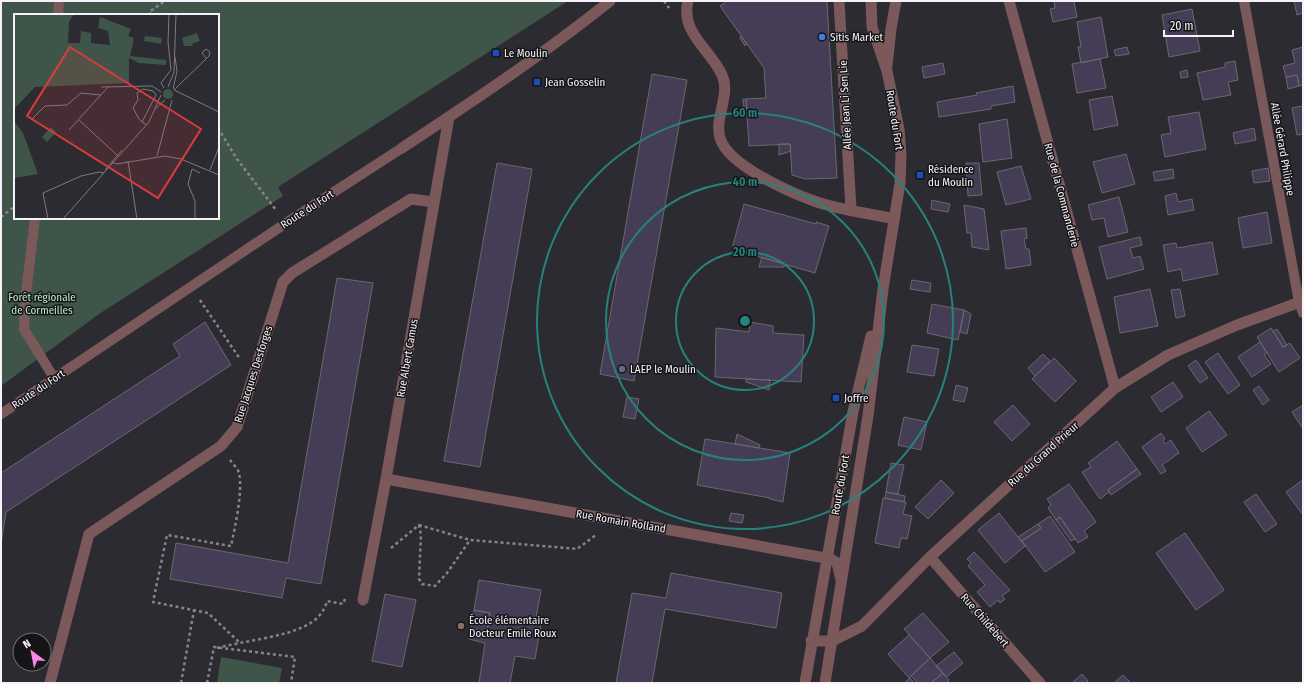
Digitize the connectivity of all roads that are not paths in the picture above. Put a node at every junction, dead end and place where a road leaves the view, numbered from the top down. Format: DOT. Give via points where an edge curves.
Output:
graph roads {
  1 [pos="59,1"];
  2 [pos="610,1"];
  3 [pos="688,1"];
  4 [pos="839,1"];
  5 [pos="871,1"];
  6 [pos="896,1"];
  7 [pos="1010,1"];
  8 [pos="1244,1"];
  9 [pos="58,14"];
  10 [pos="887,71"];
  11 [pos="449,117"];
  12 [pos="402,148"];
  13 [pos="434,202"];
  14 [pos="851,209"];
  15 [pos="35,219"];
  16 [pos="894,219"];
  17 [pos="883,288"];
  18 [pos="1302,306"];
  19 [pos="54,378"];
  20 [pos="1115,388"];
  21 [pos="1,414"];
  22 [pos="386,479"];
  23 [pos="930,557"];
  24 [pos="826,558"];
  25 [pos="841,581"];
  26 [pos="363,600"];
  27 [pos="811,641"];
  28 [pos="832,641"];
  29 [pos="825,680"];
  30 [pos="50,683"];
  31 [pos="805,683"];
  32 [pos="1040,683"];
  1 -- 9 [label="lane"];
  2 -- 11 [label="street, Route du Fort"];
  3 -- 14 [label="street" via="688,24 723,77 723,100 718,129 720,140 731,157 752,171 814,201"];
  4 -- 14 [label="street, Allée Jean Li Sen Lie"];
  5 -- 10 [label="street, Route du Fort" via="872,27"];
  6 -- 10 [label="street, Route du Fort"];
  7 -- 20 [label="street, Rue de la Commanderie"];
  8 -- 18 [label="lane, Allée Gérard Philippe"];
  10 -- 16 [label="street, Route du Fort" via="899,129 901,155 900,183"];
  11 -- 12 [label="street, Route du Fort"];
  11 -- 13 [label="street, Rue Albert Camus"];
  12 -- 19 [label="lane, Route du Fort"];
  13 -- 22 [label="street, Rue Albert Camus"];
  13 -- 30 [label="street, Rue Jacques Desforges" via="410,199 292,273 283,282 237,427 221,446 89,534"];
  14 -- 16 [label="street"];
  15 -- 19 [label="lane" via="24,329"];
  16 -- 17 [label="street, Route du Fort"];
  17 -- 24 [label="street, Route du Fort" via="853,412"];
  17 -- 25 [label="street, Route du Fort" via="868,416"];
  18 -- 20 [label="street, Rue du Grand Prieur" via="1237,325 1168,355"];
  19 -- 21 [label="lane, Route du Fort"];
  20 -- 23 [label="street, Rue du Grand Prieur"];
  22 -- 24 [label="street, Rue Romain Rolland"];
  22 -- 26 [label="street, Rue Albert Camus"];
  23 -- 28 [label="street, Rue du Grand Prieur" via="862,626"];
  23 -- 32 [label="street, Rue Childebert"];
  24 -- 25 [label="street" via="837,563"];
  24 -- 27 [label="street, Route du Fort"];
  25 -- 28 [label="street, Route du Fort"];
  27 -- 28 [label="street, Rue du Grand Prieur"];
  27 -- 31 [label="street, Route du Fort"];
  28 -- 29 [label="street, Route du Fort"];
}
